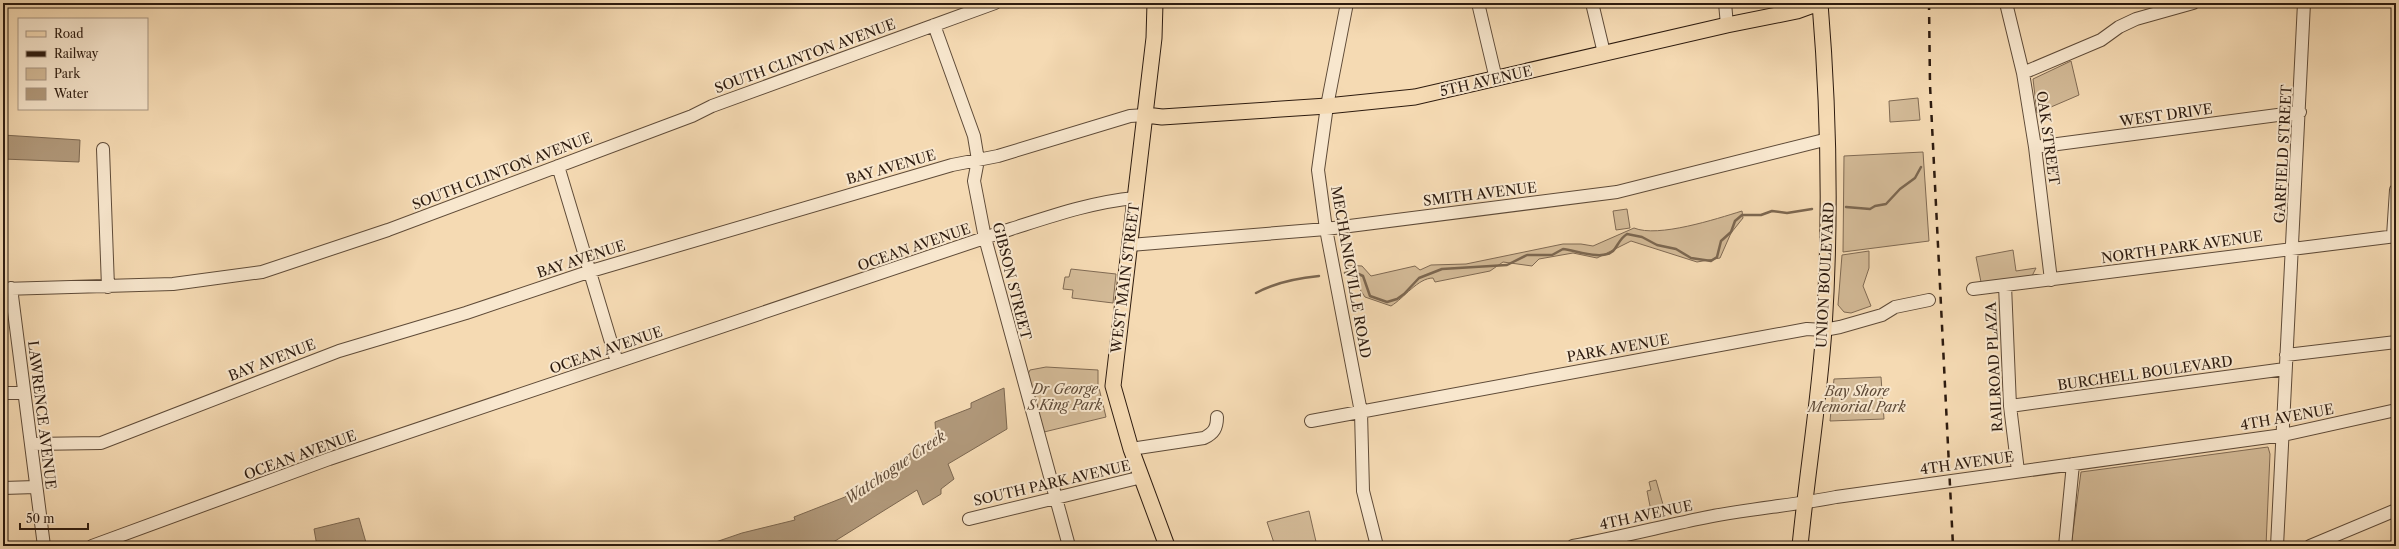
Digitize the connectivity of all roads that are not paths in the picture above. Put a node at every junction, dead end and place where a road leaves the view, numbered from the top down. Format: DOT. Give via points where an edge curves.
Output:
graph roads {
  1 [pos="995,3"];
  2 [pos="1155,3"];
  3 [pos="1347,3"];
  4 [pos="1478,3"];
  5 [pos="1592,3"];
  6 [pos="1725,3"];
  7 [pos="1819,3"];
  8 [pos="2006,3"];
  9 [pos="2193,3"];
  10 [pos="2304,3"];
  11 [pos="934,25"];
  12 [pos="1727,25"];
  13 [pos="1604,53"];
  14 [pos="2023,72"];
  15 [pos="1496,79"];
  16 [pos="1327,106"];
  17 [pos="2300,112"];
  18 [pos="1146,115"];
  19 [pos="1828,139"];
  20 [pos="2035,148"];
  21 [pos="103,149"];
  22 [pos="978,160"];
  23 [pos="558,166"];
  24 [pos="2396,190"];
  25 [pos="1135,198"];
  26 [pos="1326,229"];
  27 [pos="2394,236"];
  28 [pos="985,238"];
  29 [pos="1130,245"];
  30 [pos="2293,247"];
  31 [pos="591,271"];
  32 [pos="2051,280"];
  33 [pos="2005,285"];
  34 [pos="108,287"];
  35 [pos="7,288"];
  36 [pos="1972,290"];
  37 [pos="1929,300"];
  38 [pos="1824,330"];
  39 [pos="2396,342"];
  40 [pos="2286,355"];
  41 [pos="617,362"];
  42 [pos="2285,369"];
  43 [pos="24,393"];
  44 [pos="3,394"];
  45 [pos="2010,406"];
  46 [pos="2396,410"];
  47 [pos="1361,412"];
  48 [pos="1217,417"];
  49 [pos="1311,421"];
  50 [pos="2283,435"];
  51 [pos="31,444"];
  52 [pos="1131,449"];
  53 [pos="2073,464"];
  54 [pos="2018,471"];
  55 [pos="1142,478"];
  56 [pos="36,487"];
  57 [pos="3,488"];
  58 [pos="1056,498"];
  59 [pos="1804,503"];
  60 [pos="2396,510"];
  61 [pos="969,519"];
  62 [pos="44,546"];
  63 [pos="92,546"];
  64 [pos="1069,546"];
  65 [pos="1167,546"];
  66 [pos="1377,546"];
  67 [pos="1573,546"];
  68 [pos="1800,546"];
  69 [pos="2065,546"];
  70 [pos="2276,546"];
  71 [pos="2310,546"];
  1 -- 11 [label="street, SOUTH CLINTON AVENUE"];
  2 -- 18 [label="main road, WEST MAIN STREET"];
  3 -- 16 [label="street, MECHANICVILLE ROAD"];
  4 -- 15 [label="street"];
  5 -- 13 [label="street"];
  6 -- 12 [label="street"];
  7 -- 12 [label="main road, 5TH AVENUE" via="1797,11"];
  7 -- 19 [label="main road, UNION BOULEVARD"];
  8 -- 14 [label="street, OAK STREET"];
  9 -- 14 [label="street" via="2136,19 2101,40"];
  10 -- 17 [label="street, GARFIELD STREET"];
  11 -- 22 [label="street, GIBSON STREET" via="974,136"];
  11 -- 23 [label="street, SOUTH CLINTON AVENUE" via="712,106 692,116"];
  12 -- 13 [label="main road, 5TH AVENUE"];
  13 -- 15 [label="main road, 5TH AVENUE"];
  14 -- 20 [label="street, OAK STREET"];
  15 -- 16 [label="main road, 5TH AVENUE" via="1415,97"];
  16 -- 18 [label="main road, 5TH AVENUE" via="1162,117"];
  16 -- 26 [label="street, MECHANICVILLE ROAD" via="1318,170"];
  17 -- 20 [label="street, WEST DRIVE"];
  17 -- 30 [label="street, GARFIELD STREET"];
  18 -- 22 [label="street, BAY AVENUE" via="1130,116"];
  18 -- 25 [label="main road, WEST MAIN STREET"];
  19 -- 26 [label="street, SMITH AVENUE" via="1617,192"];
  19 -- 38 [label="main road, UNION BOULEVARD" via="1829,220"];
  20 -- 32 [label="street, OAK STREET"];
  21 -- 34 [label="street"];
  22 -- 28 [label="street, GIBSON STREET" via="974,181"];
  22 -- 31 [label="street, BAY AVENUE" via="914,176"];
  23 -- 31 [label="street"];
  23 -- 34 [label="street, SOUTH CLINTON AVENUE" via="388,230 262,272 173,284"];
  24 -- 27 [label="street"];
  25 -- 28 [label="street, OCEAN AVENUE" via="1111,200 1071,209"];
  25 -- 29 [label="main road, WEST MAIN STREET"];
  26 -- 29 [label="street, SMITH AVENUE"];
  26 -- 47 [label="street, MECHANICVILLE ROAD"];
  27 -- 30 [label="street, NORTH PARK AVENUE"];
  28 -- 41 [label="street, OCEAN AVENUE"];
  28 -- 58 [label="street, GIBSON STREET"];
  29 -- 52 [label="main road, WEST MAIN STREET" via="1113,386"];
  30 -- 32 [label="street, NORTH PARK AVENUE"];
  30 -- 40 [label="street, GARFIELD STREET"];
  31 -- 41 [label="street"];
  31 -- 51 [label="street, BAY AVENUE" via="466,313 339,351 101,442"];
  32 -- 33 [label="street, NORTH PARK AVENUE"];
  33 -- 36 [label="street, NORTH PARK AVENUE"];
  33 -- 45 [label="street, RAILROAD PLAZA"];
  34 -- 35 [label="street, SOUTH CLINTON AVENUE"];
  35 -- 43 [label="street, LAWRENCE AVENUE"];
  37 -- 38 [label="street, PARK AVENUE"];
  38 -- 47 [label="street, PARK AVENUE" via="1791,332"];
  38 -- 59 [label="main road, UNION BOULEVARD"];
  39 -- 40 [label="street"];
  40 -- 42 [label="street, GARFIELD STREET"];
  41 -- 63 [label="street, OCEAN AVENUE" via="329,459"];
  42 -- 45 [label="street, BURCHELL BOULEVARD"];
  42 -- 50 [label="street, GARFIELD STREET"];
  43 -- 44 [label="street"];
  43 -- 51 [label="street, LAWRENCE AVENUE"];
  45 -- 54 [label="street, RAILROAD PLAZA"];
  46 -- 50 [label="street, 4TH AVENUE"];
  47 -- 49 [label="street, PARK AVENUE"];
  47 -- 66 [label="street, MECHANICVILLE ROAD" via="1363,491"];
  48 -- 52 [label="street" via="1217,426 1212,434 1204,438"];
  50 -- 53 [label="street, 4TH AVENUE"];
  50 -- 70 [label="street, GARFIELD STREET"];
  51 -- 56 [label="street, LAWRENCE AVENUE"];
  52 -- 55 [label="main road, WEST MAIN STREET"];
  53 -- 54 [label="street, 4TH AVENUE"];
  53 -- 69 [label="street"];
  54 -- 59 [label="street, 4TH AVENUE"];
  55 -- 58 [label="street, SOUTH PARK AVENUE"];
  55 -- 65 [label="main road, WEST MAIN STREET"];
  56 -- 57 [label="street"];
  56 -- 62 [label="street, LAWRENCE AVENUE"];
  58 -- 61 [label="street, SOUTH PARK AVENUE"];
  58 -- 64 [label="street, GIBSON STREET"];
  59 -- 67 [label="street, 4TH AVENUE" via="1698,519"];
  59 -- 68 [label="main road, UNION BOULEVARD"];
  60 -- 71 [label="street"];
}
